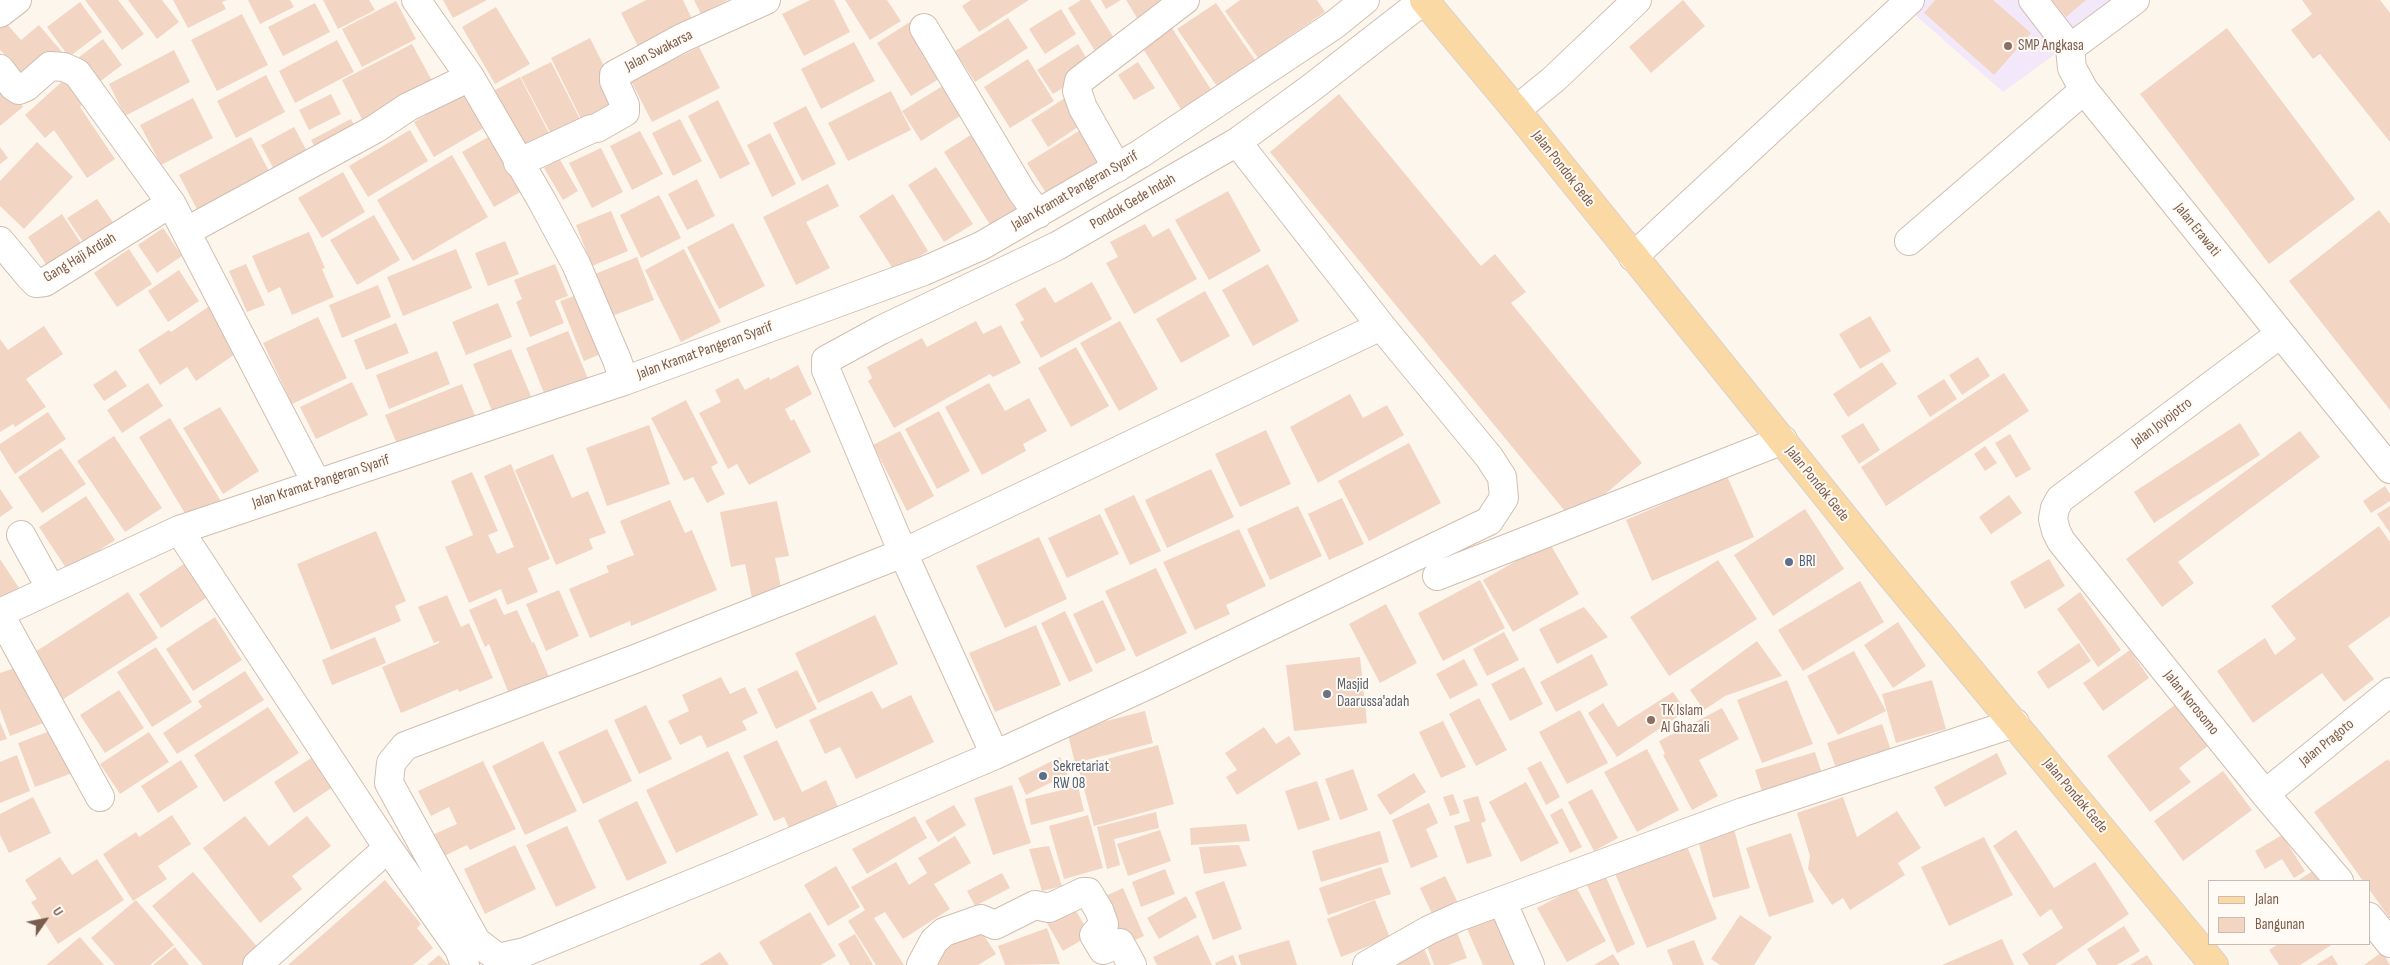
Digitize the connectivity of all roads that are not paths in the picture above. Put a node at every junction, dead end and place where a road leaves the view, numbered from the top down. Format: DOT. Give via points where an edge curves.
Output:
graph roads {
  1 [pos="17,0"];
  2 [pos="416,0"];
  3 [pos="766,0"];
  4 [pos="1185,0"];
  5 [pos="1365,0"];
  6 [pos="1424,0"];
  7 [pos="1638,0"];
  8 [pos="1910,0"];
  9 [pos="2033,0"];
  10 [pos="2135,0"];
  11 [pos="0,13"];
  12 [pos="924,28"];
  13 [pos="2070,48"];
  14 [pos="0,69"];
  15 [pos="470,77"];
  16 [pos="2084,90"];
  17 [pos="1516,110"];
  18 [pos="1237,142"];
  19 [pos="518,163"];
  20 [pos="1116,168"];
  21 [pos="171,203"];
  22 [pos="1038,214"];
  23 [pos="187,231"];
  24 [pos="0,241"];
  25 [pos="1909,241"];
  26 [pos="1633,257"];
  27 [pos="1381,326"];
  28 [pos="2280,334"];
  29 [pos="624,381"];
  30 [pos="1783,440"];
  31 [pos="2390,469"];
  32 [pos="318,484"];
  33 [pos="2053,518"];
  34 [pos="179,530"];
  35 [pos="21,535"];
  36 [pos="902,553"];
  37 [pos="1437,576"];
  38 [pos="51,589"];
  39 [pos="0,614"];
  40 [pos="2390,692"];
  41 [pos="2015,723"];
  42 [pos="995,755"];
  43 [pos="2265,794"];
  44 [pos="100,797"];
  45 [pos="388,848"];
  46 [pos="2338,880"];
  47 [pos="1502,901"];
  48 [pos="2370,918"];
  49 [pos="2390,943"];
  50 [pos="257,965"];
  51 [pos="466,965"];
  52 [pos="921,965"];
  53 [pos="1132,965"];
  54 [pos="1367,965"];
  55 [pos="1530,965"];
  56 [pos="2214,965"];
  1 -- 11 [label="street"];
  2 -- 15 [label="street"];
  3 -- 19 [label="street, Jalan Swakarsa" via="682,38 620,71 614,75 614,81 625,112"];
  4 -- 20 [label="street" via="1079,82 1076,91 1083,108"];
  5 -- 20 [label="street, Jalan Kramat Pangeran Syarif" via="1334,25"];
  6 -- 17 [label="main road, Jalan Pondok Gede"];
  6 -- 18 [label="street, Pondok Gede Indah"];
  7 -- 17 [label="street"];
  8 -- 26 [label="street"];
  9 -- 13 [label="street"];
  10 -- 13 [label="street"];
  12 -- 22 [label="street"];
  13 -- 16 [label="street, Jalan Erawati" via="2072,68"];
  14 -- 21 [label="street" via="18,90 50,66 64,67 77,73"];
  15 -- 19 [label="street"];
  15 -- 23 [label="street" via="408,107 375,129"];
  16 -- 25 [label="street"];
  16 -- 28 [label="street, Jalan Erawati"];
  17 -- 26 [label="main road, Jalan Pondok Gede"];
  18 -- 27 [label="street"];
  18 -- 36 [label="street, Pondok Gede Indah" via="1057,246 829,357 825,363 826,370"];
  19 -- 29 [label="street" via="576,264"];
  20 -- 22 [label="street, Jalan Kramat Pangeran Syarif"];
  21 -- 23 [label="street"];
  21 -- 24 [label="street, Gang Haji Ardiah" via="45,282 36,283"];
  22 -- 29 [label="street, Jalan Kramat Pangeran Syarif" via="981,246 924,271"];
  23 -- 32 [label="street"];
  26 -- 30 [label="main road, Jalan Pondok Gede"];
  27 -- 36 [label="street"];
  27 -- 42 [label="street" via="1502,477 1504,498 1489,521"];
  28 -- 31 [label="street, Jalan Erawati"];
  28 -- 33 [label="street, Jalan Joyojotro" via="2060,498"];
  29 -- 32 [label="street, Jalan Kramat Pangeran Syarif"];
  30 -- 37 [label="street"];
  30 -- 41 [label="main road, Jalan Pondok Gede"];
  32 -- 34 [label="street, Jalan Kramat Pangeran Syarif"];
  33 -- 43 [label="street, Jalan Norosomo" via="2061,541"];
  34 -- 38 [label="street, Jalan Kramat Pangeran Syarif"];
  34 -- 45 [label="street"];
  35 -- 38 [label="street"];
  36 -- 42 [label="street"];
  36 -- 42 [label="street" via="405,746 391,763 389,784 476,941 498,958 525,952"];
  38 -- 39 [label="street, Jalan Kramat Pangeran Syarif"];
  39 -- 44 [label="street"];
  40 -- 43 [label="street, Jalan Pragoto"];
  41 -- 47 [label="street" via="1760,806"];
  41 -- 56 [label="main road, Jalan Pondok Gede"];
  43 -- 46 [label="street, Jalan Norosomo"];
  45 -- 50 [label="street"];
  45 -- 51 [label="street" via="459,949"];
  47 -- 54 [label="street" via="1429,930"];
  47 -- 55 [label="street"];
  48 -- 49 [label="street"];
  52 -- 53 [label="street" via="934,941 944,932 981,918 996,925 1035,905 1049,908 1084,892 1088,892 1104,924 1094,935 1104,950 1120,942"];
}
